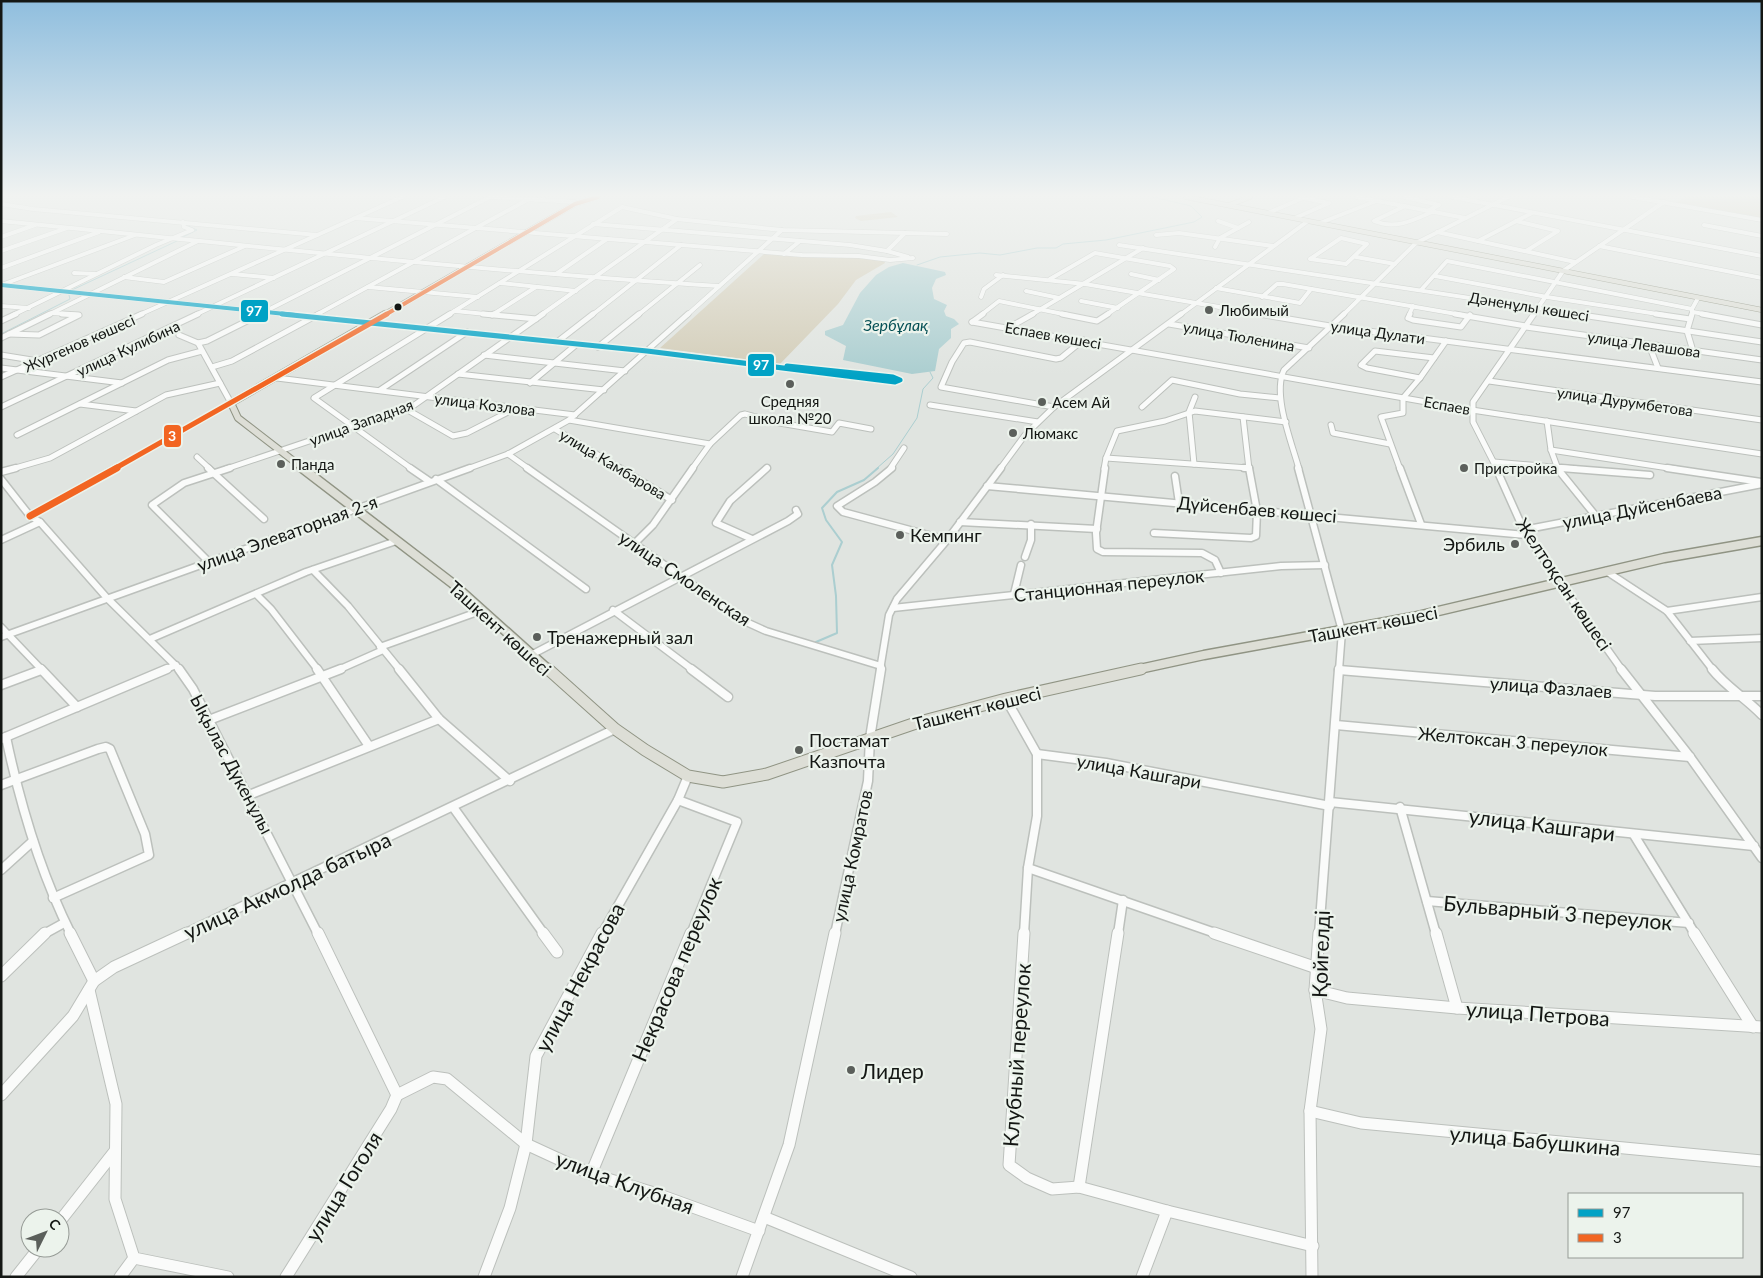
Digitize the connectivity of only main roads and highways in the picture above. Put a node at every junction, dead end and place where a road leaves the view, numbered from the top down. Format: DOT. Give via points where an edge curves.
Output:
graph roads {
  1 [pos="485,257"];
  2 [pos="1490,257"];
  3 [pos="1762,310"];
  4 [pos="1762,541"];
  5 [pos="870,738"];
  1 -- 5 [label="main road, Ташкент көшесі" via="231,403 238,418 452,583 615,729 688,776 723,782 768,774"];
  2 -- 3 [label="main road"];
  4 -- 5 [label="main road, Ташкент көшесі" via="1606,570 1413,617 1204,655 1006,699"];
}
